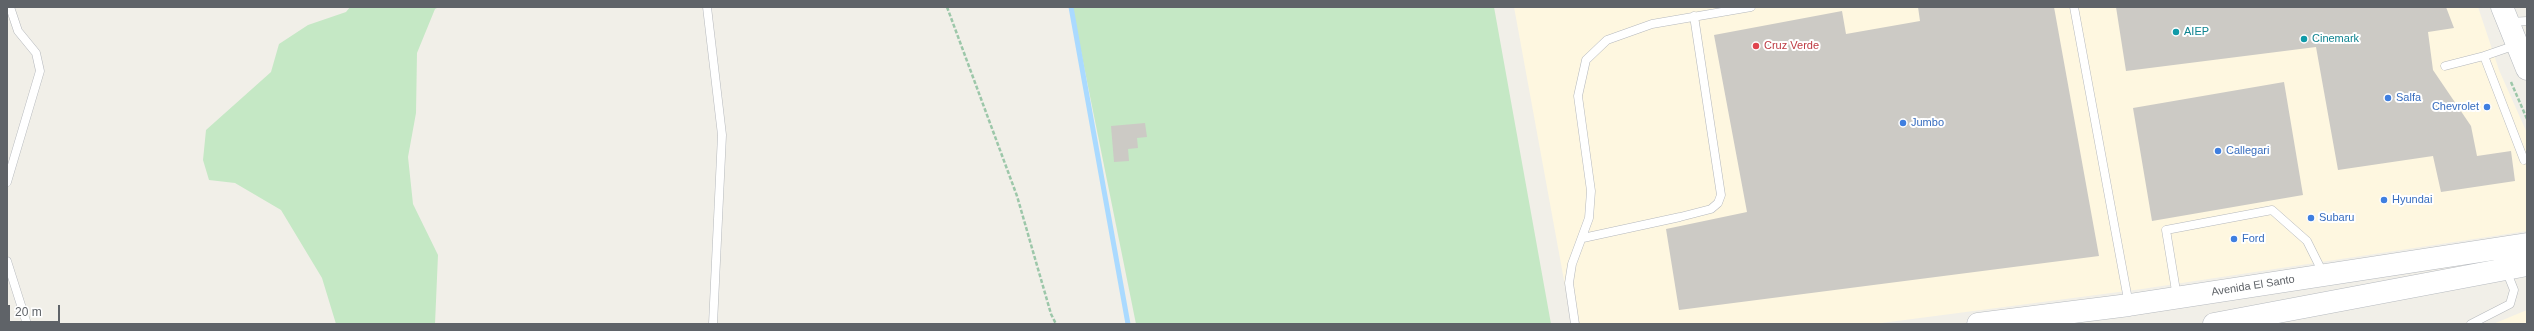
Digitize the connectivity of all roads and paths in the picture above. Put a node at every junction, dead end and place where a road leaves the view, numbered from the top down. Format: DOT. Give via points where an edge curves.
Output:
graph roads {
  1 [pos="10,7"];
  2 [pos="707,7"];
  3 [pos="947,7"];
  4 [pos="1751,7"];
  5 [pos="2074,7"];
  6 [pos="1694,16"];
  7 [pos="2512,17"];
  8 [pos="2517,44"];
  9 [pos="2484,56"];
  10 [pos="2445,66"];
  11 [pos="2527,69"];
  12 [pos="2524,160"];
  13 [pos="7,182"];
  14 [pos="1582,238"];
  15 [pos="2527,244"];
  16 [pos="7,261"];
  17 [pos="2517,267"];
  18 [pos="2324,275"];
  19 [pos="2186,296"];
  20 [pos="2129,305"];
  21 [pos="2221,323"];
  22 [pos="27,324"];
  23 [pos="713,324"];
  24 [pos="1056,324"];
  25 [pos="1575,324"];
  26 [pos="1978,324"];
  27 [pos="2471,324"];
  1 -- 13 [label="lane" via="18,30 36,53 40,71"];
  2 -- 23 [label="lane" via="722,135"];
  3 -- 24 [label="path" via="1017,196"];
  4 -- 6 [label="lane"];
  5 -- 20 [label="lane"];
  6 -- 14 [label="lane" via="1652,24 1607,40 1586,60 1578,96 1591,191 1589,218"];
  6 -- 14 [label="lane" via="1720,195 1718,203 1711,209 1680,218"];
  7 -- 8 [label="main road"];
  8 -- 9 [label="lane"];
  8 -- 11 [label="main road"];
  9 -- 10 [label="lane"];
  9 -- 12 [label="lane"];
  14 -- 25 [label="lane" via="1572,264 1569,283"];
  15 -- 18 [label="main road, Avenida El Santo"];
  16 -- 22 [label="lane"];
  17 -- 21 [label="main road"];
  17 -- 27 [label="lane" via="2510,304"];
  18 -- 19 [label="main road, Avenida El Santo"];
  18 -- 19 [label="lane" via="2307,242 2272,210 2166,230"];
  19 -- 20 [label="main road, Avenida El Santo"];
  19 -- 21 [label="main road" via="2213,307"];
  20 -- 26 [label="main road, Avenida El Santo"];
}
